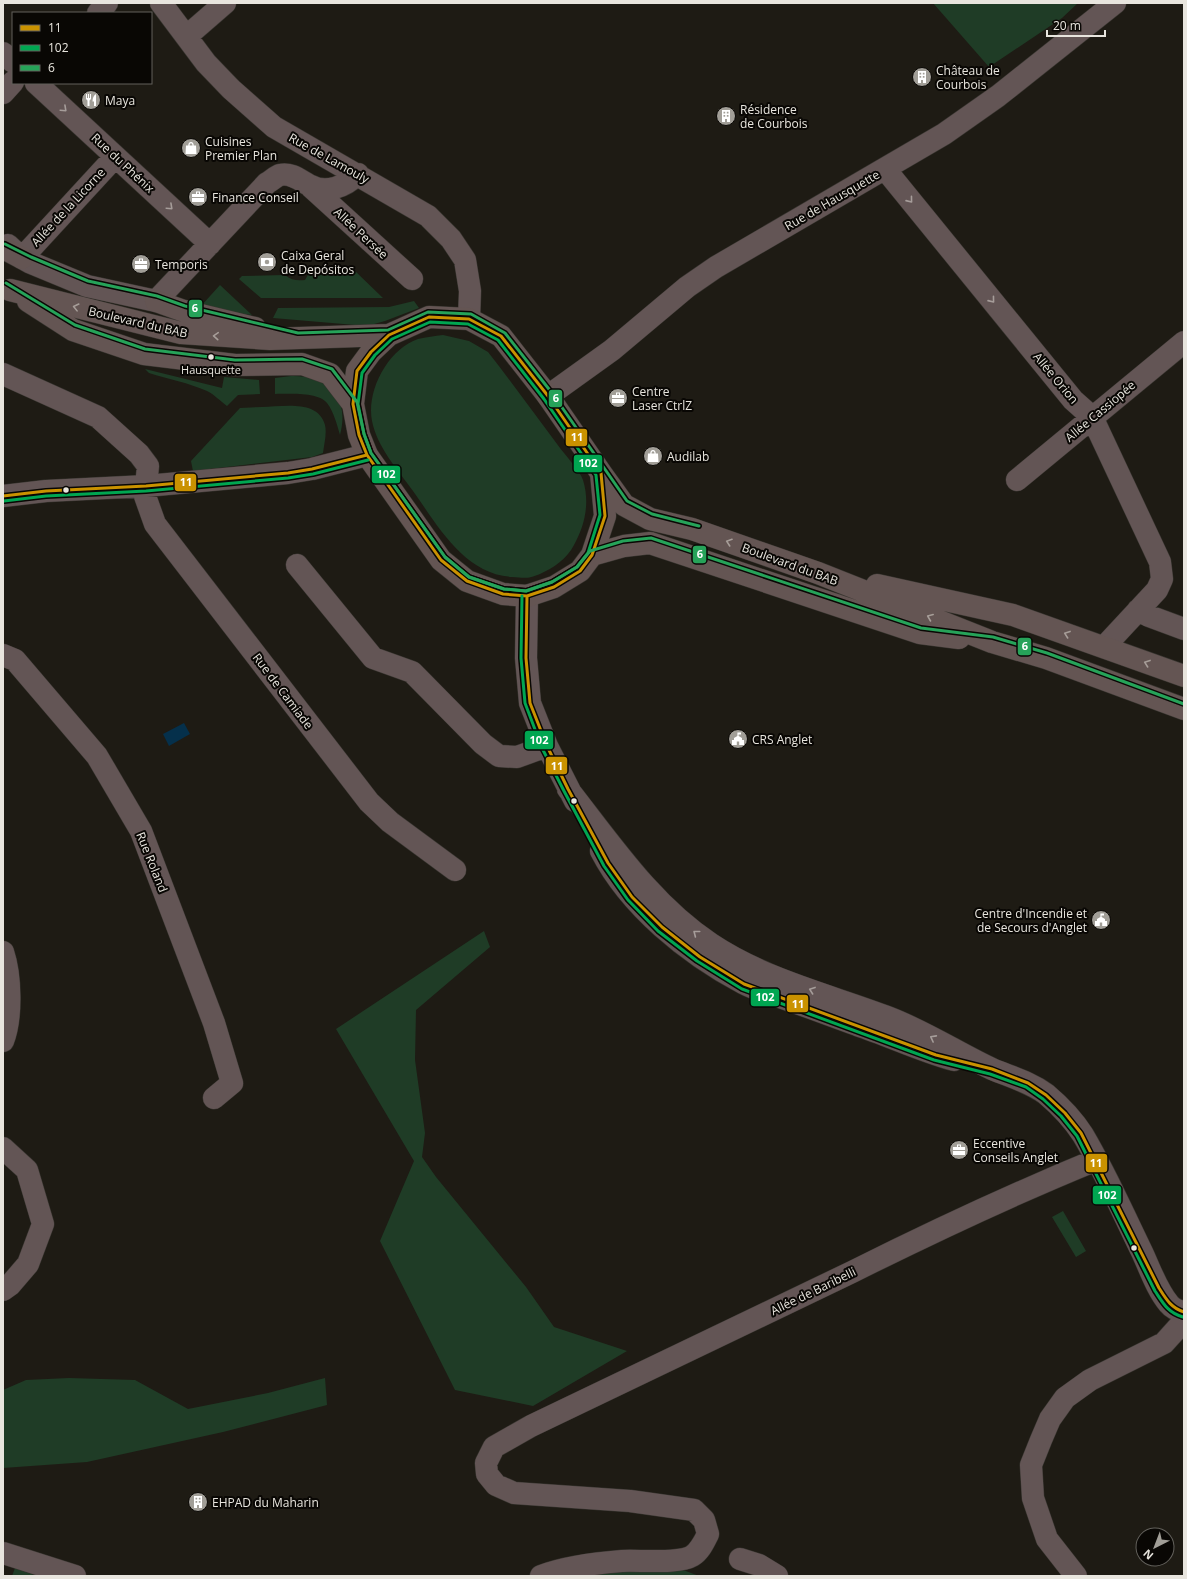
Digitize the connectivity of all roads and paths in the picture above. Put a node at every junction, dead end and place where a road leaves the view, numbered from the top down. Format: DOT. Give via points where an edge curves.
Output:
graph roads {
  1 [pos="107,3"];
  2 [pos="161,3"];
  3 [pos="225,3"];
  4 [pos="1115,3"];
  5 [pos="99,12"];
  6 [pos="187,36"];
  7 [pos="3,53"];
  8 [pos="12,61"];
  9 [pos="12,83"];
  10 [pos="37,84"];
  11 [pos="3,93"];
  12 [pos="115,157"];
  13 [pos="885,169"];
  14 [pos="358,174"];
  15 [pos="311,186"];
  16 [pos="3,241"];
  17 [pos="210,244"];
  18 [pos="12,253"];
  19 [pos="412,279"];
  20 [pos="6,289"];
  21 [pos="156,301"];
  22 [pos="469,319"];
  23 [pos="389,335"];
  24 [pos="297,338"];
  25 [pos="1184,342"];
  26 [pos="3,374"];
  27 [pos="548,396"];
  28 [pos="354,404"];
  29 [pos="1092,417"];
  30 [pos="367,455"];
  31 [pos="601,473"];
  32 [pos="1017,480"];
  33 [pos="146,486"];
  34 [pos="3,496"];
  35 [pos="592,555"];
  36 [pos="297,565"];
  37 [pos="818,573"];
  38 [pos="527,596"];
  39 [pos="1138,610"];
  40 [pos="1184,629"];
  41 [pos="992,642"];
  42 [pos="1104,647"];
  43 [pos="3,654"];
  44 [pos="1184,676"];
  45 [pos="1184,709"];
  46 [pos="547,746"];
  47 [pos="455,870"];
  48 [pos="3,952"];
  49 [pos="3,1041"];
  50 [pos="214,1098"];
  51 [pos="3,1148"];
  52 [pos="1096,1160"];
  53 [pos="3,1290"];
  54 [pos="1184,1312"];
  55 [pos="1184,1317"];
  56 [pos="3,1553"];
  57 [pos="740,1559"];
  58 [pos="1073,1575"];
  59 [pos="76,1576"];
  60 [pos="541,1576"];
  61 [pos="777,1576"];
  1 -- 5 [label="street"];
  2 -- 6 [label="street, Rue de Lamouly"];
  3 -- 6 [label="street"];
  4 -- 13 [label="street, Rue de Hausquette" via="998,96 944,134"];
  6 -- 14 [label="street, Rue de Lamouly" via="216,74 274,127"];
  7 -- 8 [label="street"];
  9 -- 11 [label="street"];
  10 -- 12 [label="street, Rue du Phénix, one-way"];
  12 -- 17 [label="street, Rue du Phénix, one-way"];
  12 -- 18 [label="street, Allée de la Licorne"];
  13 -- 27 [label="street, Rue de Hausquette" via="716,267 687,287 612,350"];
  13 -- 29 [label="street, Allée Orion, one-way" via="1073,400"];
  14 -- 15 [label="street" via="351,181 329,190"];
  14 -- 22 [label="street, Rue de Lamouly" via="428,216 451,239 465,260 470,291"];
  15 -- 17 [label="street" via="294,176 281,175 267,183"];
  15 -- 19 [label="street, Allée Persée"];
  16 -- 18 [label="street"];
  17 -- 21 [label="street"];
  18 -- 21 [label="street" via="87,286"];
  24 -- 20 [label="main road, Boulevard du BAB, one-way" via="270,339 181,333"];
  20 -- 28 [label="main road, Boulevard du BAB" via="73,330 144,354 235,365 302,364 330,374"];
  21 -- 24 [label="main road"];
  22 -- 23 [label="main road" via="429,317"];
  22 -- 27 [label="main road, Boulevard du BAB" via="501,336"];
  23 -- 24 [label="main road, Boulevard du BAB"];
  23 -- 28 [label="main road" via="371,352 358,371"];
  25 -- 29 [label="street, Allée Cassiopée"];
  26 -- 33 [label="street, Rue de Camiade" via="98,418 148,466"];
  27 -- 31 [label="main road, Boulevard du BAB"];
  28 -- 30 [label="main road" via="359,435"];
  29 -- 32 [label="street, Allée Cassiopée"];
  29 -- 39 [label="street, Allée Orion" via="1160,562 1162,579 1157,590"];
  30 -- 33 [label="street" via="288,473"];
  30 -- 38 [label="main road" via="441,560 467,581 503,594"];
  31 -- 35 [label="main road" via="605,516"];
  37 -- 31 [label="main road, Boulevard du BAB, one-way" via="692,529 650,519 624,505"];
  33 -- 34 [label="street"];
  33 -- 47 [label="street, Rue de Camiade" via="145,496 155,524 368,802 390,822"];
  35 -- 38 [label="main road" via="580,571 554,587"];
  35 -- 41 [label="main road, Boulevard du BAB" via="624,546 650,543 920,633"];
  36 -- 46 [label="street" via="373,658 412,672 483,744 499,756 517,757"];
  41 -- 37 [label="main road, Boulevard du BAB, one-way"];
  42 -- 37 [label="main road, one-way" via="1013,615"];
  38 -- 46 [label="street" via="526,658 530,703"];
  39 -- 40 [label="street"];
  39 -- 42 [label="street, Allée Orion"];
  41 -- 45 [label="main road, Boulevard du BAB" via="1046,658"];
  44 -- 42 [label="main road, one-way"];
  43 -- 50 [label="street, Rue Roland" via="15,660 97,756 141,831 214,1023 232,1083"];
  46 -- 52 [label="street" via="568,789 644,885 676,917 710,944 752,967 919,1030 992,1069 1028,1083 1046,1095 1082,1133"];
  48 -- 49 [label="street" via="9,991 7,1030"];
  51 -- 53 [label="street" via="26,1170 43,1224 28,1264"];
  52 -- 54 [label="street" via="1159,1288 1170,1305"];
  52 -- 60 [label="street, Allée de Baribelli" via="923,1237 531,1426 494,1447 486,1463 487,1474 496,1485 514,1493 694,1510 704,1520 708,1534 702,1546 692,1556 678,1560 621,1561 556,1570"];
  55 -- 58 [label="street" via="1182,1323 1164,1343 1090,1380 1065,1398 1050,1419 1031,1465 1033,1498 1047,1539"];
  56 -- 59 [label="street"];
  57 -- 61 [label="street" via="759,1565"];
}
